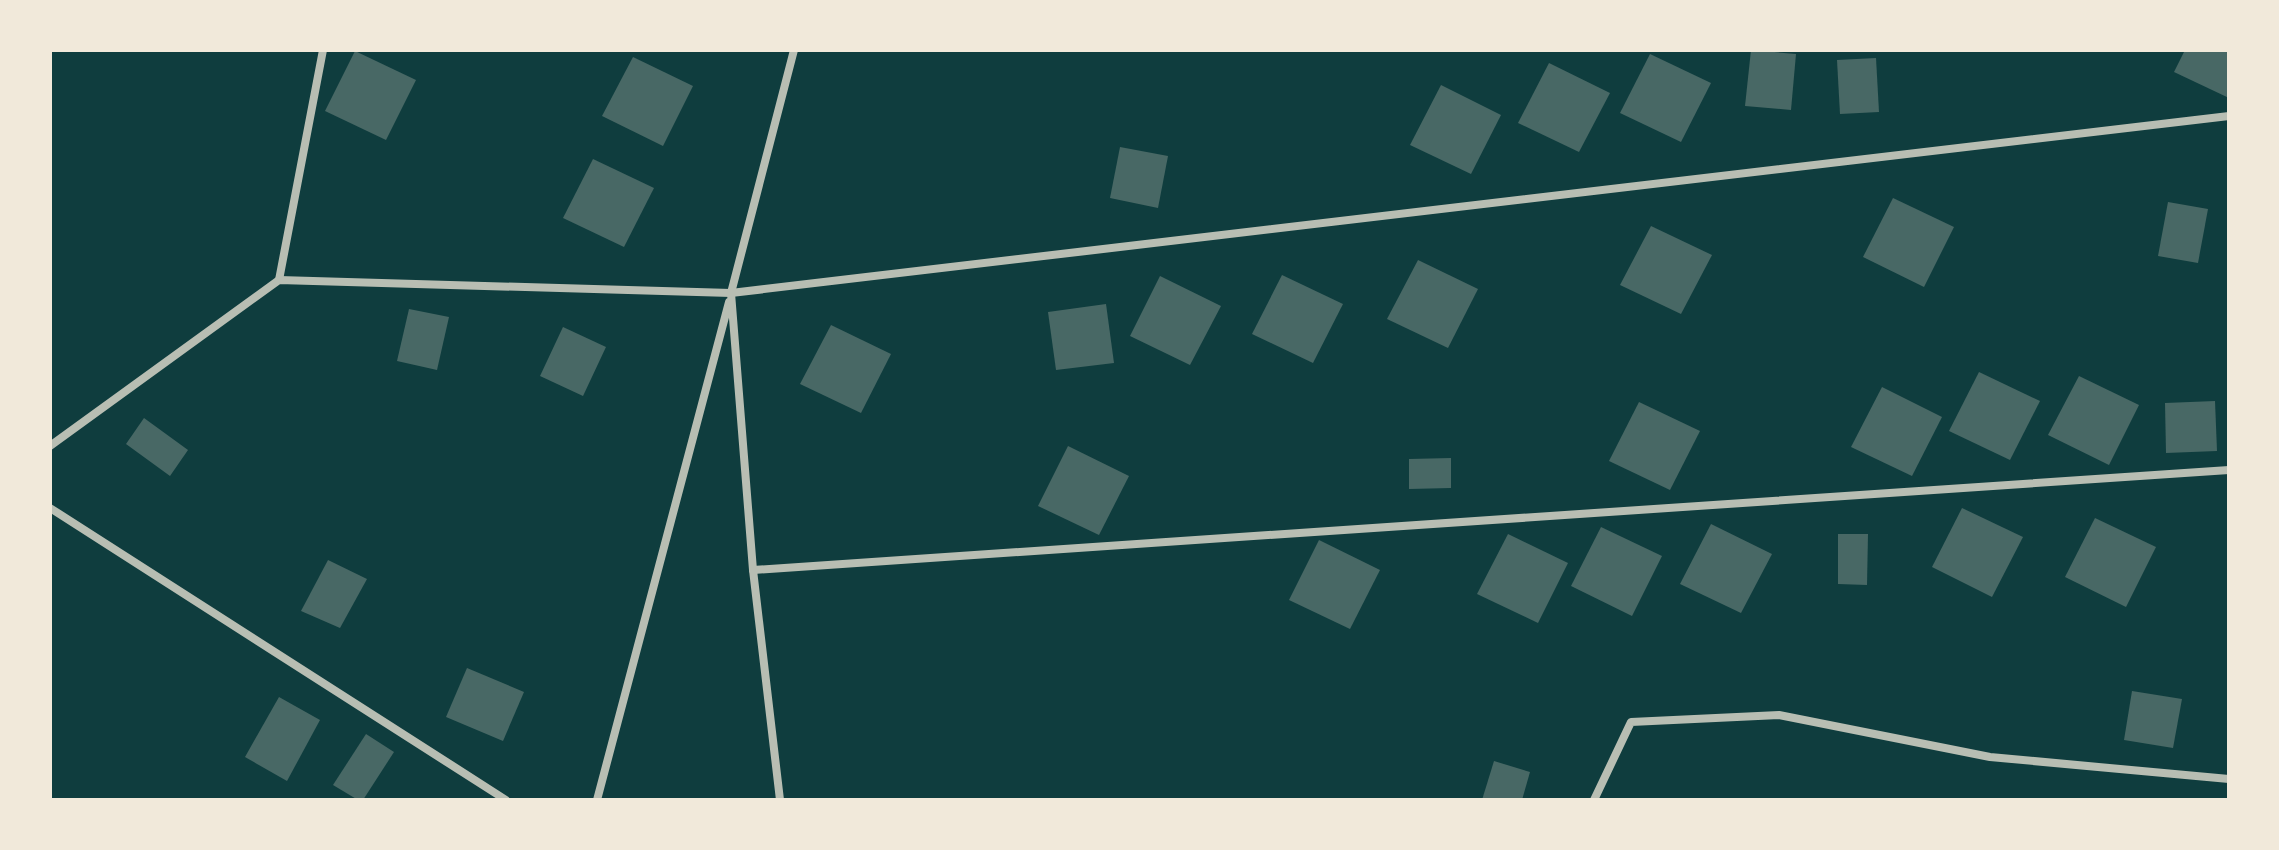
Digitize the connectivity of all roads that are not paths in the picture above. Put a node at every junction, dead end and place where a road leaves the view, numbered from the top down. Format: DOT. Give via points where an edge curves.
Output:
graph roads {
  1 [pos="323,50"];
  2 [pos="794,50"];
  3 [pos="2229,116"];
  4 [pos="279,280"];
  5 [pos="731,293"];
  6 [pos="50,446"];
  7 [pos="2229,470"];
  8 [pos="50,508"];
  9 [pos="753,570"];
  10 [pos="2229,779"];
  11 [pos="506,800"];
  12 [pos="597,800"];
  13 [pos="780,800"];
  14 [pos="1594,800"];
  1 -- 4 [label="street"];
  2 -- 5 [label="street"];
  3 -- 5 [label="street"];
  4 -- 5 [label="street"];
  4 -- 6 [label="street"];
  5 -- 9 [label="street"];
  5 -- 12 [label="street"];
  7 -- 9 [label="street"];
  8 -- 11 [label="street"];
  9 -- 13 [label="street"];
  10 -- 14 [label="street" via="1990,757 1779,715 1631,722"];
}
